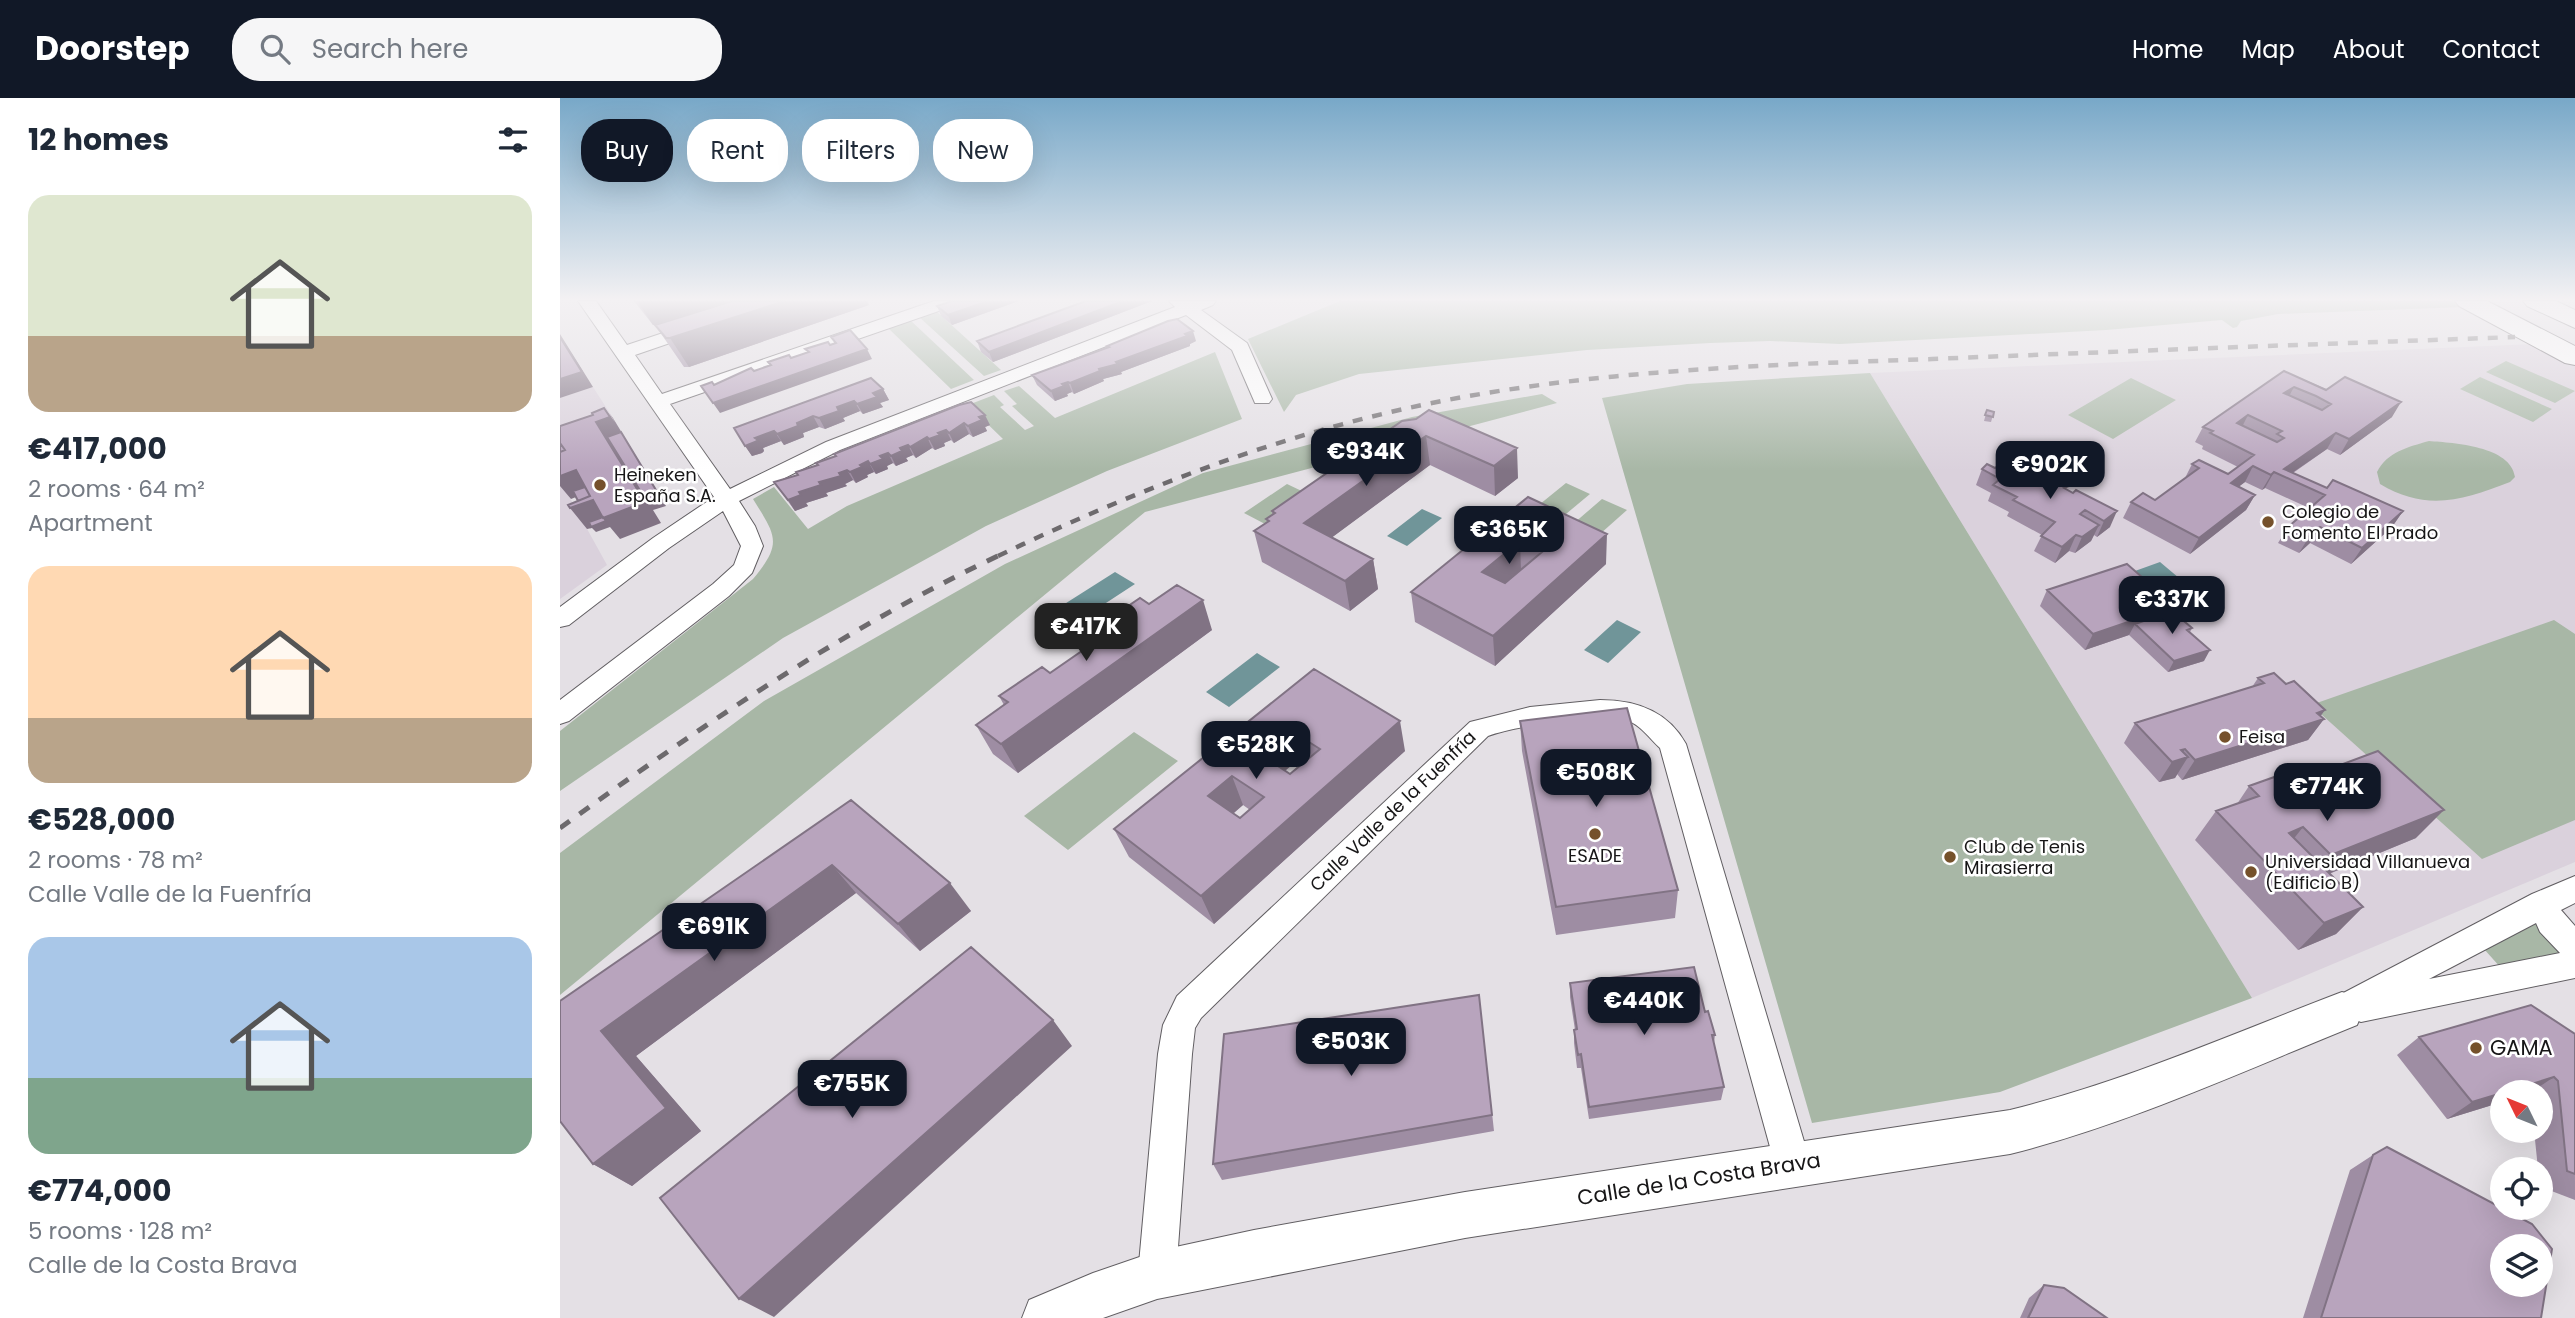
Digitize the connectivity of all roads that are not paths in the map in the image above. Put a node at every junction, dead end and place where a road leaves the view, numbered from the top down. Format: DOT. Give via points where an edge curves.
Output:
graph roads {
  1 [pos="626,358"];
  2 [pos="784,358"];
  3 [pos="1050,358"];
  4 [pos="1245,358"];
  5 [pos="1262,399"];
  6 [pos="657,402"];
  7 [pos="726,499"];
  8 [pos="560,618"];
  9 [pos="560,714"];
  10 [pos="2575,889"];
  11 [pos="2543,903"];
  12 [pos="2575,947"];
  13 [pos="2575,964"];
  14 [pos="2342,1010"];
  15 [pos="1793,1165"];
  16 [pos="1157,1275"];
  17 [pos="1047,1318"];
  1 -- 6 [label="street"];
  2 -- 6 [label="street"];
  3 -- 7 [label="street" via="833,446"];
  4 -- 5 [label="street"];
  6 -- 7 [label="street"];
  7 -- 8 [label="street"];
  7 -- 9 [label="street" via="752,541 744,568"];
  10 -- 11 [label="street, Calle de la Costa Brava"];
  11 -- 12 [label="street" via="2552,923"];
  11 -- 14 [label="street, Calle de la Costa Brava"];
  13 -- 14 [label="street, Calle de la Costa Brava"];
  14 -- 15 [label="street, Calle de la Costa Brava" via="2062,1119 2010,1132"];
  15 -- 16 [label="street, Calle de la Costa Brava" via="1465,1215"];
  15 -- 16 [label="street, Calle Valle de la Fuenfría" via="1672,744 1646,718 1628,710 1511,719 1479,729 1189,1007 1179,1025 1175,1054"];
  16 -- 17 [label="street, Calle de la Costa Brava"];
}
